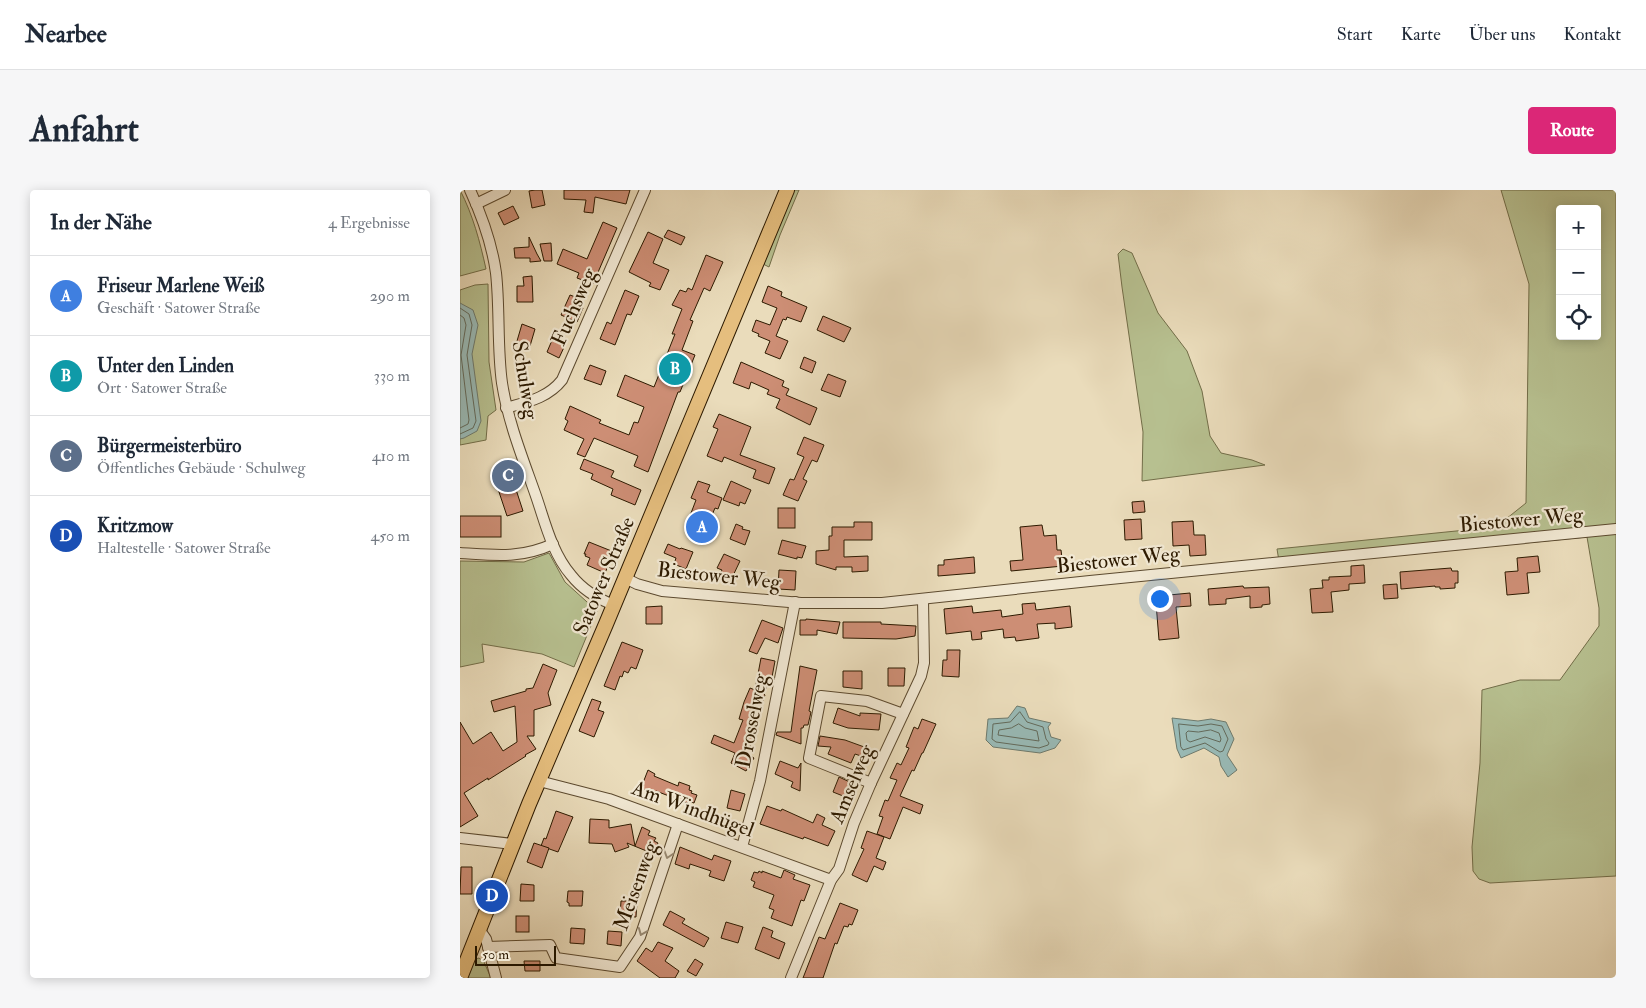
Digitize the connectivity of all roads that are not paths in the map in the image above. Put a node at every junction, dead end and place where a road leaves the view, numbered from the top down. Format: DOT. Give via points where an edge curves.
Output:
graph roads {
  1 [pos="470,190"];
  2 [pos="505,190"];
  3 [pos="645,190"];
  4 [pos="787,190"];
  5 [pos="476,204"];
  6 [pos="506,408"];
  7 [pos="1616,530"];
  8 [pos="553,544"];
  9 [pos="460,553"];
  10 [pos="625,578"];
  11 [pos="923,600"];
  12 [pos="795,602"];
  13 [pos="614,605"];
  14 [pos="904,714"];
  15 [pos="539,781"];
  16 [pos="871,783"];
  17 [pos="678,824"];
  18 [pos="460,838"];
  19 [pos="513,844"];
  20 [pos="742,847"];
  21 [pos="832,880"];
  22 [pos="479,929"];
  23 [pos="488,947"];
  24 [pos="460,978"];
  25 [pos="496,978"];
  26 [pos="791,978"];
  1 -- 5 [label="street, Schulweg"];
  2 -- 5 [label="street"];
  3 -- 6 [label="street, Fuchsweg" via="562,380 555,389 541,397"];
  4 -- 10 [label="main road, Satower Straße"];
  5 -- 6 [label="street, Schulweg" via="488,234 496,274"];
  6 -- 8 [label="street, Schulweg"];
  7 -- 11 [label="street, Biestower Weg"];
  8 -- 9 [label="street" via="527,554"];
  8 -- 13 [label="street, Schulweg" via="563,564 581,586"];
  10 -- 12 [label="street, Biestower Weg" via="662,591"];
  10 -- 13 [label="main road, Satower Straße"];
  11 -- 12 [label="street, Biestower Weg" via="854,604"];
  11 -- 14 [label="street, Amselweg" via="924,663"];
  12 -- 20 [label="street, Drosselweg" via="760,781"];
  13 -- 15 [label="main road, Satower Straße"];
  14 -- 16 [label="street, Amselweg"];
  14 -- 16 [label="street" via="867,701 821,696 809,758"];
  15 -- 17 [label="street, Am Windhügel" via="609,799"];
  15 -- 19 [label="main road, Satower Straße"];
  16 -- 21 [label="street, Amselweg"];
  17 -- 20 [label="street, Am Windhügel"];
  17 -- 23 [label="street, Meisenweg, one-way" via="640,937 620,966 556,958 550,945"];
  18 -- 19 [label="street"];
  19 -- 22 [label="main road, Satower Straße"];
  20 -- 21 [label="street, Am Windhügel"];
  21 -- 26 [label="street, Amselweg"];
  22 -- 23 [label="street"];
  22 -- 24 [label="main road, Satower Straße"];
  23 -- 25 [label="street"];
}
